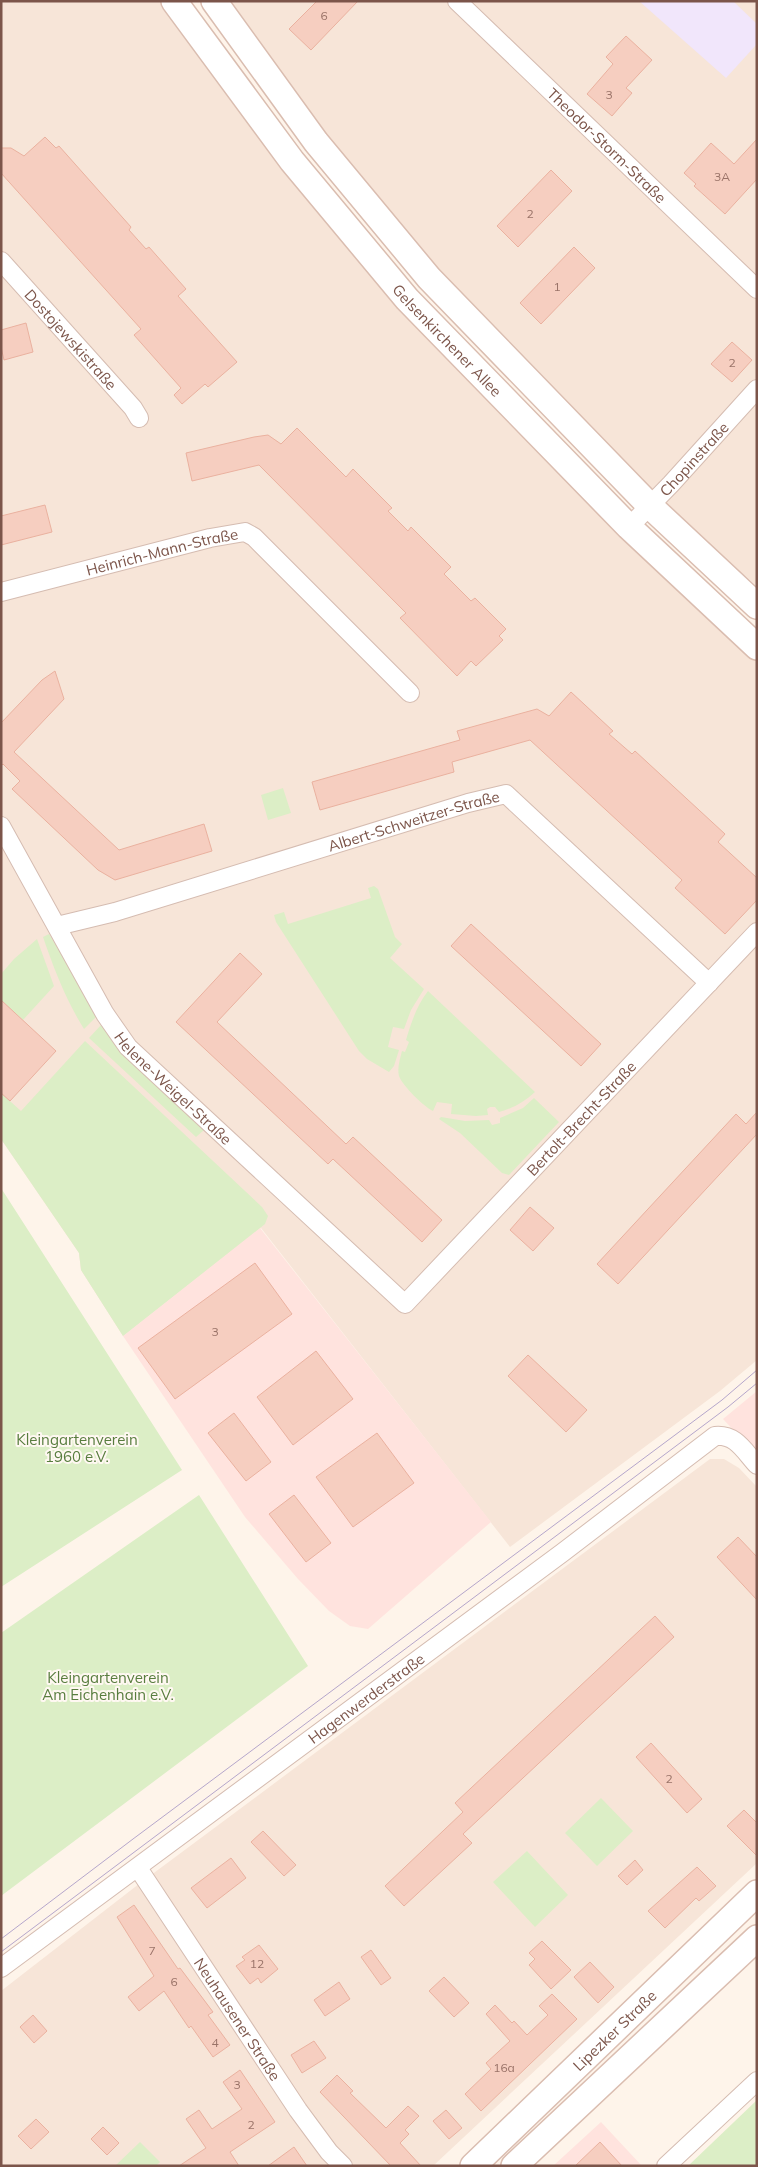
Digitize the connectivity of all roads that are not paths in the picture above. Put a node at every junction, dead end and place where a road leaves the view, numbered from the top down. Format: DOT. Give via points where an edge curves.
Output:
graph roads {
  1 [pos="174,1"];
  2 [pos="214,1"];
  3 [pos="457,1"];
  4 [pos="1,261"];
  5 [pos="757,289"];
  6 [pos="757,389"];
  7 [pos="139,418"];
  8 [pos="650,506"];
  9 [pos="629,527"];
  10 [pos="1,592"];
  11 [pos="757,606"];
  12 [pos="757,647"];
  13 [pos="410,693"];
  14 [pos="1,826"];
  15 [pos="57,926"];
  16 [pos="757,932"];
  17 [pos="709,983"];
  18 [pos="405,1304"];
  19 [pos="757,1465"];
  20 [pos="138,1868"];
  21 [pos="757,1893"];
  22 [pos="757,1938"];
  23 [pos="1,1968"];
  24 [pos="757,2081"];
  25 [pos="343,2166"];
  26 [pos="473,2166"];
  27 [pos="514,2166"];
  28 [pos="666,2166"];
  1 -- 9 [label="main road, Gelsenkirchener Allee" via="292,161 407,300"];
  2 -- 8 [label="main road, Gelsenkirchener Allee" via="316,142 429,278"];
  3 -- 5 [label="street, Theodor-Storm-Straße"];
  4 -- 7 [label="street, Dostojewskistraße"];
  6 -- 8 [label="street, Chopinstraße"];
  8 -- 9 [label="street, Chopinstraße"];
  8 -- 11 [label="main road, Gelsenkirchener Allee"];
  9 -- 12 [label="main road, Gelsenkirchener Allee"];
  10 -- 13 [label="street, Heinrich-Mann-Straße" via="210,538 245,532 260,543"];
  14 -- 15 [label="street, Helene-Weigel-Straße"];
  15 -- 17 [label="street, Albert-Schweitzer-Straße" via="115,912 506,794"];
  15 -- 18 [label="street, Helene-Weigel-Straße" via="128,1047"];
  16 -- 17 [label="street, Bertolt-Brecht-Straße"];
  17 -- 18 [label="street, Bertolt-Brecht-Straße"];
  19 -- 20 [label="street, Hagenwerderstraße" via="732,1438 715,1436"];
  20 -- 23 [label="street, Hagenwerderstraße"];
  20 -- 25 [label="street, Neuhausener Straße" via="298,2110"];
  21 -- 26 [label="main road, Lipezker Straße"];
  22 -- 27 [label="main road, Lipezker Straße"];
  24 -- 28 [label="street"];
}
